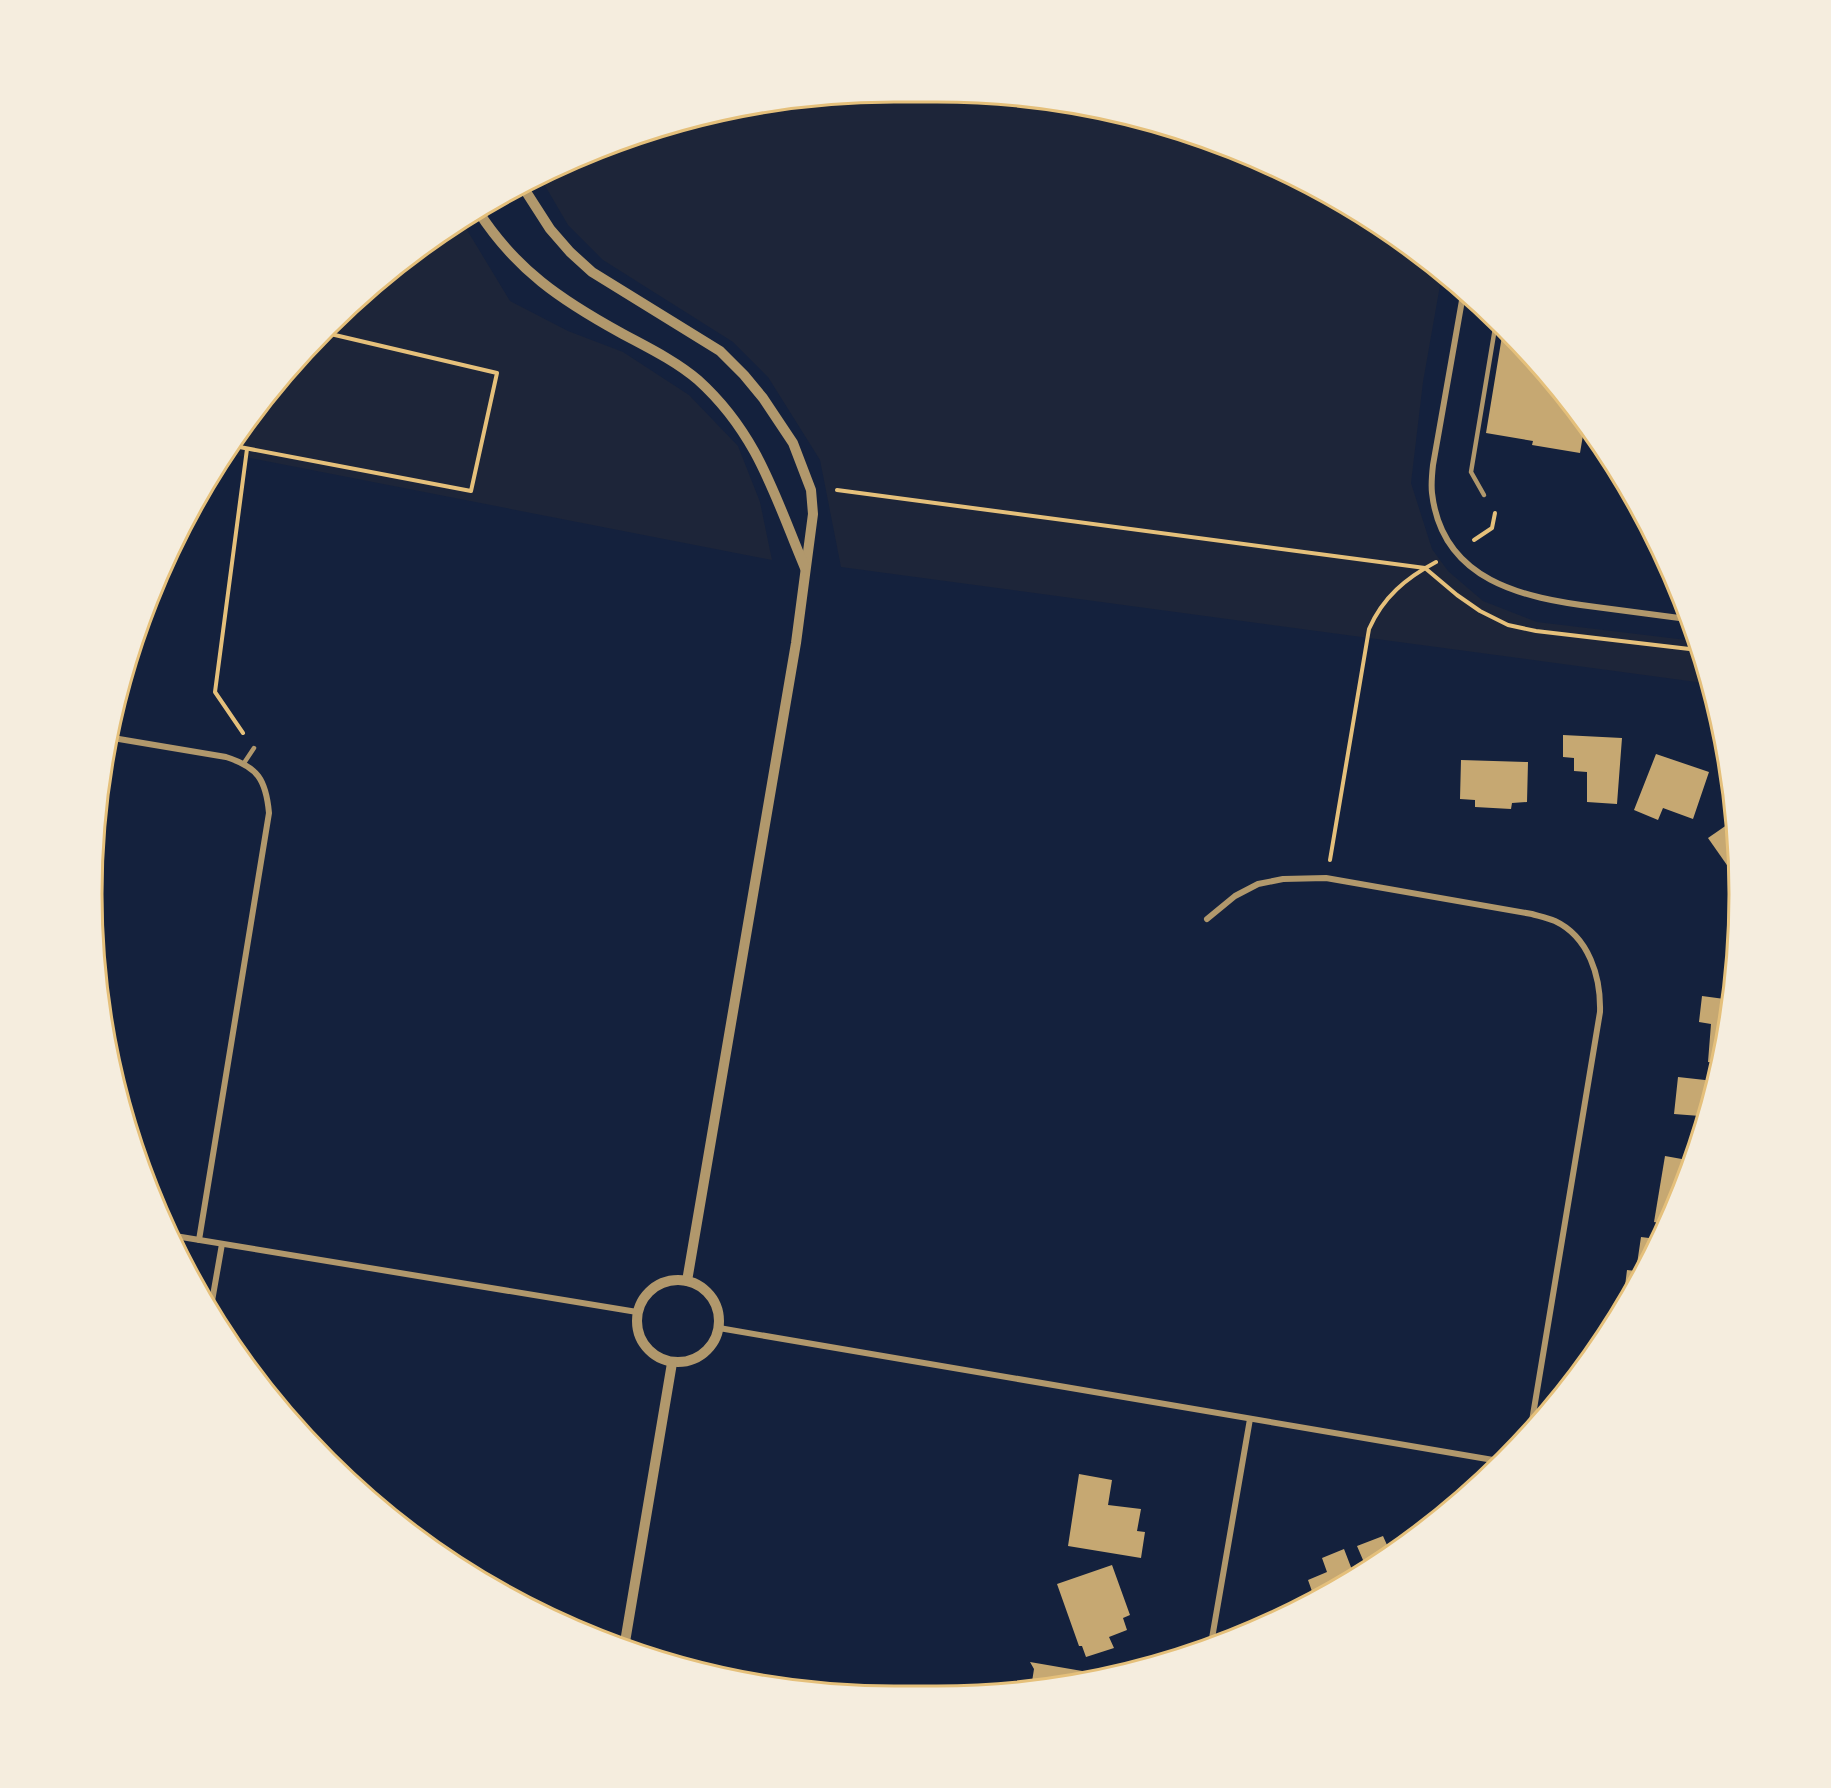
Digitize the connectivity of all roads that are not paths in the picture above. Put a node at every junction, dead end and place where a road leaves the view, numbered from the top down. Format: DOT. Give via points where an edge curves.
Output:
graph roads {
  1 [pos="527,193"];
  2 [pos="482,218"];
  3 [pos="1462,302"];
  4 [pos="1494,332"];
  5 [pos="1484,495"];
  6 [pos="806,571"];
  7 [pos="1679,618"];
  8 [pos="117,739"];
  9 [pos="254,748"];
  10 [pos="244,763"];
  11 [pos="1207,920"];
  12 [pos="181,1237"];
  13 [pos="199,1240"];
  14 [pos="222,1244"];
  15 [pos="687,1281"];
  16 [pos="213,1298"];
  17 [pos="637,1312"];
  18 [pos="719,1328"];
  19 [pos="672,1363"];
  20 [pos="1533,1415"];
  21 [pos="1251,1419"];
  22 [pos="1491,1460"];
  23 [pos="1212,1636"];
  24 [pos="626,1639"];
  1 -- 6 [label="street" via="550,229 592,272 720,351 763,398 793,443 811,490 813,514"];
  2 -- 6 [label="street" via="498,240 537,280 665,357 726,408 751,441"];
  3 -- 7 [label="street" via="1431,491 1445,536 1470,567 1504,588 1558,603"];
  4 -- 5 [label="lane" via="1471,472"];
  6 -- 15 [label="street"];
  8 -- 10 [label="street"];
  9 -- 10 [label="lane"];
  10 -- 13 [label="street" via="259,775 269,813"];
  11 -- 20 [label="street" via="1235,896 1258,884 1326,878 1532,914 1556,921 1589,954 1600,992 1600,1012"];
  12 -- 13 [label="street"];
  13 -- 14 [label="street"];
  14 -- 16 [label="street"];
  14 -- 17 [label="street"];
  15 -- 17 [label="street" via="662,1283 651,1290"];
  15 -- 18 [label="street" via="712,1299"];
  17 -- 19 [label="street" via="640,1339 648,1350"];
  18 -- 19 [label="street" via="715,1341 702,1354"];
  18 -- 21 [label="street"];
  19 -- 24 [label="street"];
  21 -- 22 [label="street"];
  21 -- 23 [label="street"];
}
